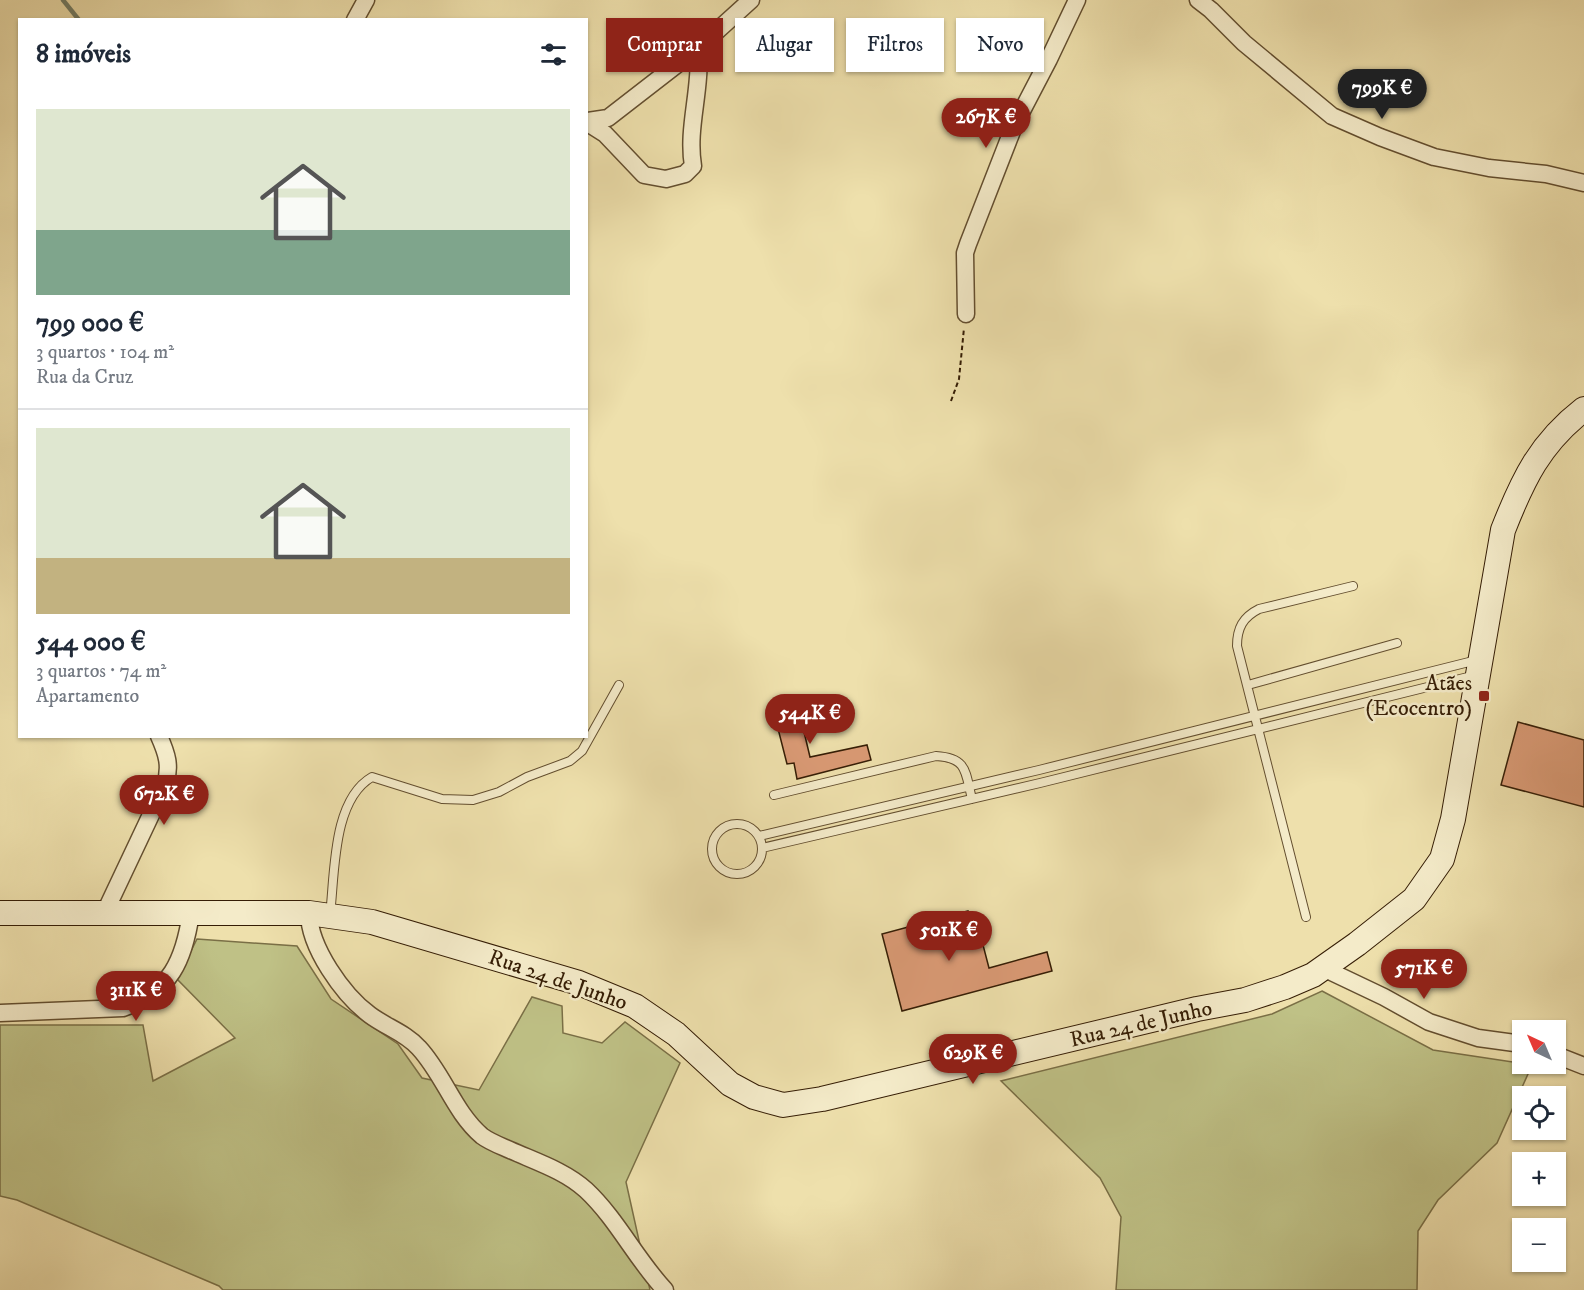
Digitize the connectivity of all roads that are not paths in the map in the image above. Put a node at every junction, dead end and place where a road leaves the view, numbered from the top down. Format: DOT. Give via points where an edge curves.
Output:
graph roads {
  1 [pos="366,0"];
  2 [pos="751,0"];
  3 [pos="1077,0"];
  4 [pos="1198,0"];
  5 [pos="356,18"];
  6 [pos="723,25"];
  7 [pos="667,72"];
  8 [pos="698,72"];
  9 [pos="588,122"];
  10 [pos="588,123"];
  11 [pos="1584,183"];
  12 [pos="966,314"];
  13 [pos="1584,409"];
  14 [pos="1353,585"];
  15 [pos="1397,643"];
  16 [pos="1479,667"];
  17 [pos="619,685"];
  18 [pos="1248,685"];
  19 [pos="1256,716"];
  20 [pos="1259,729"];
  21 [pos="160,738"];
  22 [pos="969,786"];
  23 [pos="774,795"];
  24 [pos="972,799"];
  25 [pos="759,836"];
  26 [pos="762,848"];
  27 [pos="105,912"];
  28 [pos="0,913"];
  29 [pos="191,913"];
  30 [pos="319,914"];
  31 [pos="1306,917"];
  32 [pos="1323,968"];
  33 [pos="0,1013"];
  34 [pos="1512,1043"];
  35 [pos="1566,1059"];
  36 [pos="1584,1066"];
  37 [pos="665,1290"];
  1 -- 5 [label="street"];
  2 -- 6 [label="street"];
  3 -- 12 [label="street" via="1014,126 968,244"];
  4 -- 11 [label="street" via="1332,116 1434,157"];
  7 -- 9 [label="street" via="608,118"];
  8 -- 10 [label="street" via="693,166 685,174 666,179 644,175 605,134"];
  13 -- 16 [label="main road, Rua 24 de Junho" via="1555,434 1536,458 1517,495 1503,530"];
  14 -- 18 [label="lane" via="1250,613 1237,635"];
  15 -- 18 [label="lane"];
  16 -- 19 [label="lane"];
  16 -- 20 [label="lane"];
  16 -- 32 [label="main road, Rua 24 de Junho" via="1453,819 1442,859 1414,898"];
  17 -- 30 [label="lane" via="582,751 570,761 499,792 473,800 442,799 384,779 372,777 362,783 342,820 334,884"];
  18 -- 19 [label="lane"];
  19 -- 20 [label="lane"];
  19 -- 22 [label="lane"];
  20 -- 24 [label="lane"];
  20 -- 31 [label="lane"];
  21 -- 27 [label="street" via="169,772 165,785"];
  22 -- 23 [label="lane" via="958,761 936,756"];
  22 -- 24 [label="lane"];
  22 -- 25 [label="lane"];
  24 -- 26 [label="lane"];
  25 -- 26 [label="lane"];
  25 -- 26 [label="lane" via="745,825 728,825 715,836 712,853 719,868 735,875 757,864"];
  27 -- 28 [label="main road, Rua 24 de Junho"];
  27 -- 29 [label="main road, Rua 24 de Junho"];
  29 -- 30 [label="main road, Rua 24 de Junho"];
  29 -- 33 [label="street" via="186,944 175,966 162,987 142,1001 123,1008"];
  30 -- 32 [label="main road, Rua 24 de Junho" via="372,922 609,995 656,1019 730,1084 754,1097 783,1105 1245,1000 1285,987"];
  30 -- 37 [label="street" via="309,926 314,939 355,1003 417,1045 433,1064 466,1120 484,1137 570,1177 586,1190"];
  32 -- 34 [label="street" via="1429,1022 1478,1038"];
  35 -- 36 [label="street"];
}
